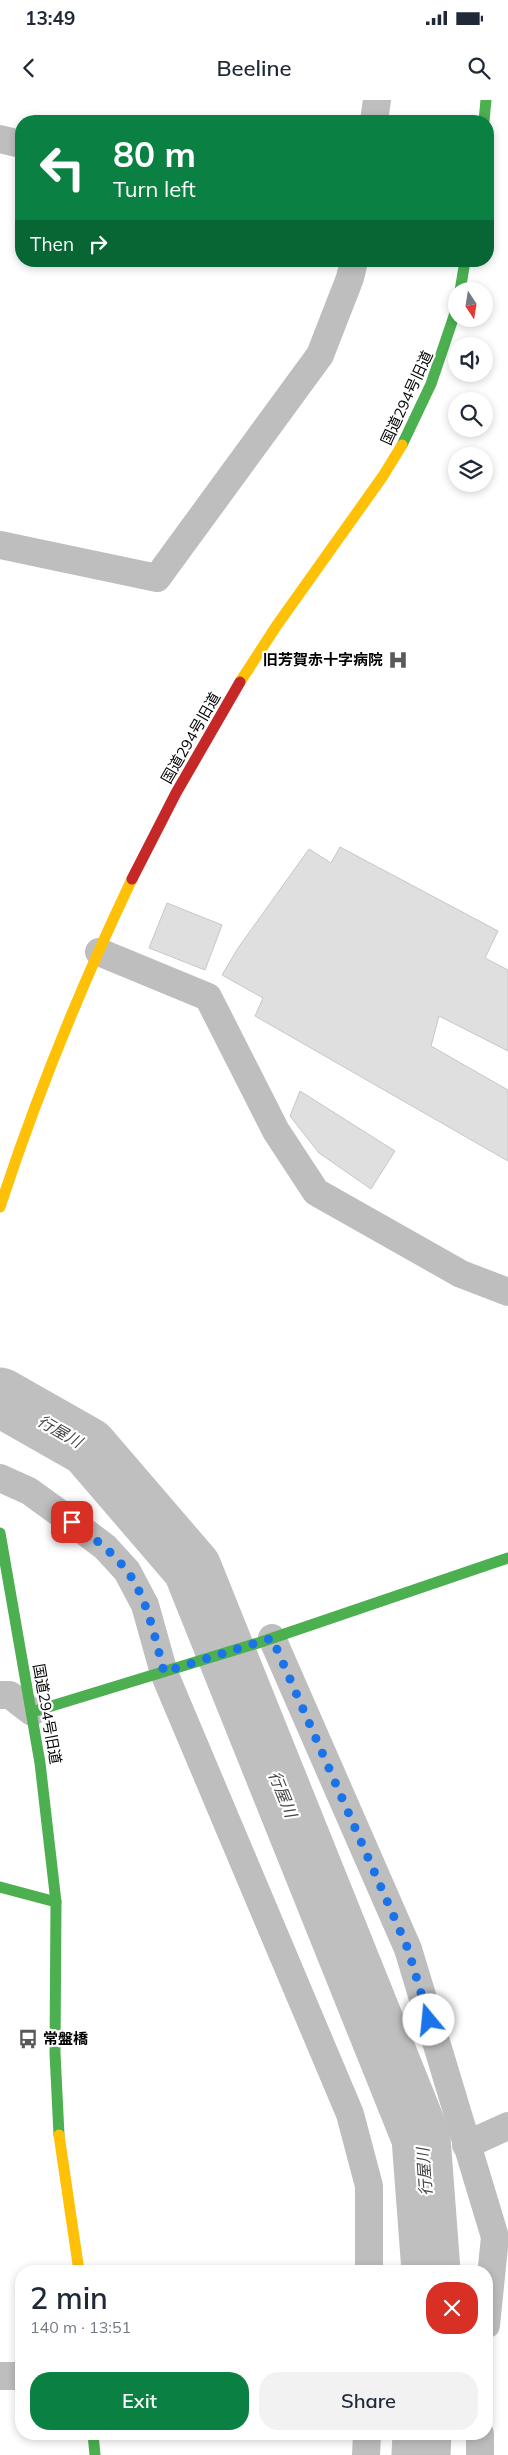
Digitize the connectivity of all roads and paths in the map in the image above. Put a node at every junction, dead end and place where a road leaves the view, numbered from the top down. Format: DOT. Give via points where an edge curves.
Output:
graph roads {
  1 [pos="377,100"];
  2 [pos="486,100"];
  3 [pos="375,115"];
  4 [pos="485,115"];
  5 [pos="0,140"];
  6 [pos="15,143"];
  7 [pos="353,267"];
  8 [pos="464,267"];
  9 [pos="462,282"];
  10 [pos="451,328"];
  11 [pos="0,546"];
  12 [pos="99,952"];
  13 [pos="0,1207"];
  14 [pos="508,1292"];
  15 [pos="0,1478"];
  16 [pos="0,1533"];
  17 [pos="508,1558"];
  18 [pos="267,1640"];
  19 [pos="174,1669"];
  20 [pos="0,1695"];
  21 [pos="32,1712"];
  22 [pos="0,1887"];
  23 [pos="56,1902"];
  24 [pos="508,2126"];
  25 [pos="466,2145"];
  26 [pos="502,2237"];
  27 [pos="78,2265"];
  28 [pos="369,2265"];
  29 [pos="493,2286"];
  30 [pos="0,2376"];
  31 [pos="15,2376"];
  32 [pos="93,2440"];
  33 [pos="366,2440"];
  34 [pos="480,2440"];
  35 [pos="95,2455"];
  36 [pos="366,2455"];
  37 [pos="480,2455"];
  1 -- 3 [label="street"];
  2 -- 4 [label="street"];
  5 -- 6 [label="street"];
  7 -- 11 [label="street" via="320,355 157,578"];
  8 -- 9 [label="street"];
  10 -- 12 [label="street, 国道294号旧道" via="445,353 423,406 395,458 259,652 208,734 158,825"];
  12 -- 13 [label="street, 国道294号旧道" via="21,1138"];
  12 -- 14 [label="street" via="208,997 276,1131 316,1192 461,1274"];
  15 -- 19 [label="street" via="29,1491 72,1522 105,1547 127,1571"];
  16 -- 21 [label="street, 国道294号旧道"];
  17 -- 18 [label="street"];
  18 -- 19 [label="street"];
  18 -- 25 [label="street" via="408,1949"];
  19 -- 21 [label="street"];
  19 -- 28 [label="street" via="350,2114 369,2186"];
  20 -- 21 [label="street" via="10,1695"];
  21 -- 23 [label="street, 国道294号旧道" via="51,1834"];
  22 -- 23 [label="street"];
  23 -- 27 [label="street, 国道294号旧道" via="55,2053 59,2133"];
  24 -- 25 [label="street"];
  25 -- 26 [label="street"];
  26 -- 29 [label="street"];
  30 -- 31 [label="street"];
  32 -- 35 [label="street"];
  33 -- 36 [label="street"];
  34 -- 37 [label="street"];
}
